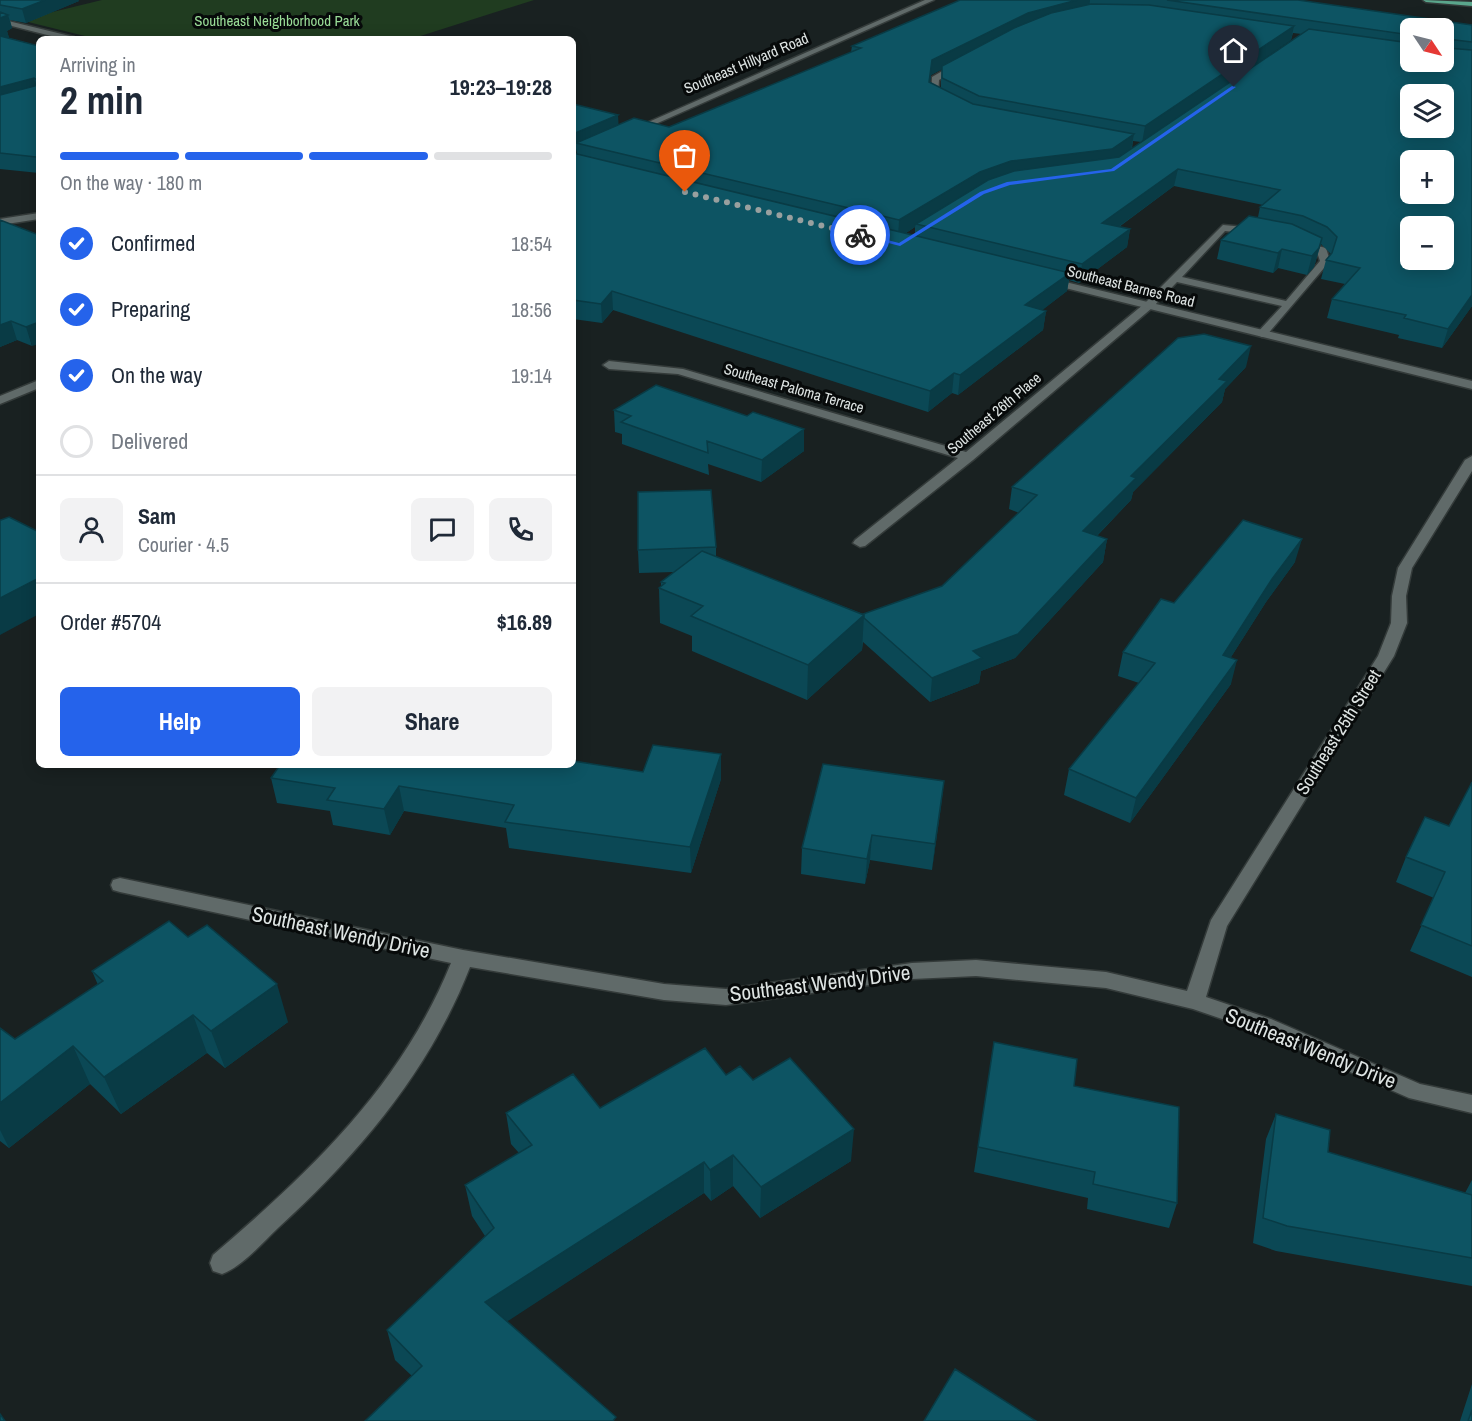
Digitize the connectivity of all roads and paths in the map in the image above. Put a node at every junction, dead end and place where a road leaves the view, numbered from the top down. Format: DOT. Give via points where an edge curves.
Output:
graph roads {
  1 [pos="932,0"];
  2 [pos="1426,0"];
  3 [pos="1472,4"];
  4 [pos="0,21"];
  5 [pos="59,36"];
  6 [pos="965,62"];
  7 [pos="953,107"];
  8 [pos="625,134"];
  9 [pos="36,216"];
  10 [pos="0,222"];
  11 [pos="1035,278"];
  12 [pos="1174,278"];
  13 [pos="1289,305"];
  14 [pos="1148,306"];
  15 [pos="1262,334"];
  16 [pos="609,365"];
  17 [pos="36,385"];
  18 [pos="1472,385"];
  19 [pos="0,400"];
  20 [pos="968,457"];
  21 [pos="1472,460"];
  22 [pos="860,543"];
  23 [pos="120,885"];
  24 [pos="463,958"];
  25 [pos="1194,1001"];
  26 [pos="1472,1104"];
  27 [pos="222,1263"];
  1 -- 8 [label="street, Southeast Hillyard Road"];
  2 -- 3 [label="highway"];
  4 -- 5 [label="street"];
  6 -- 7 [label="street" via="934,79 934,96"];
  9 -- 10 [label="street"];
  11 -- 14 [label="street, Southeast Barnes Road"];
  12 -- 13 [label="street"];
  12 -- 13 [label="street, Southeast 26th Place" via="1223,228 1250,230 1315,246 1325,255 1321,269"];
  12 -- 14 [label="street, Southeast 26th Place"];
  13 -- 15 [label="street"];
  14 -- 15 [label="street, Southeast Barnes Road"];
  14 -- 20 [label="street, Southeast 26th Place"];
  15 -- 18 [label="street, Southeast Barnes Road"];
  16 -- 20 [label="street, Southeast Paloma Terrace" via="679,371"];
  17 -- 19 [label="street"];
  20 -- 22 [label="street, Southeast 26th Place"];
  21 -- 25 [label="street, Southeast 25th Street" via="1405,568 1399,623 1386,656 1218,925"];
  23 -- 24 [label="street, Southeast Wendy Drive"];
  24 -- 25 [label="street, Southeast Wendy Drive" via="664,992 726,997 912,970 976,968 1106,980"];
  24 -- 27 [label="street" via="439,1015 402,1076 355,1137 294,1200"];
  25 -- 26 [label="street, Southeast Wendy Drive" via="1264,1025 1417,1092"];
}
